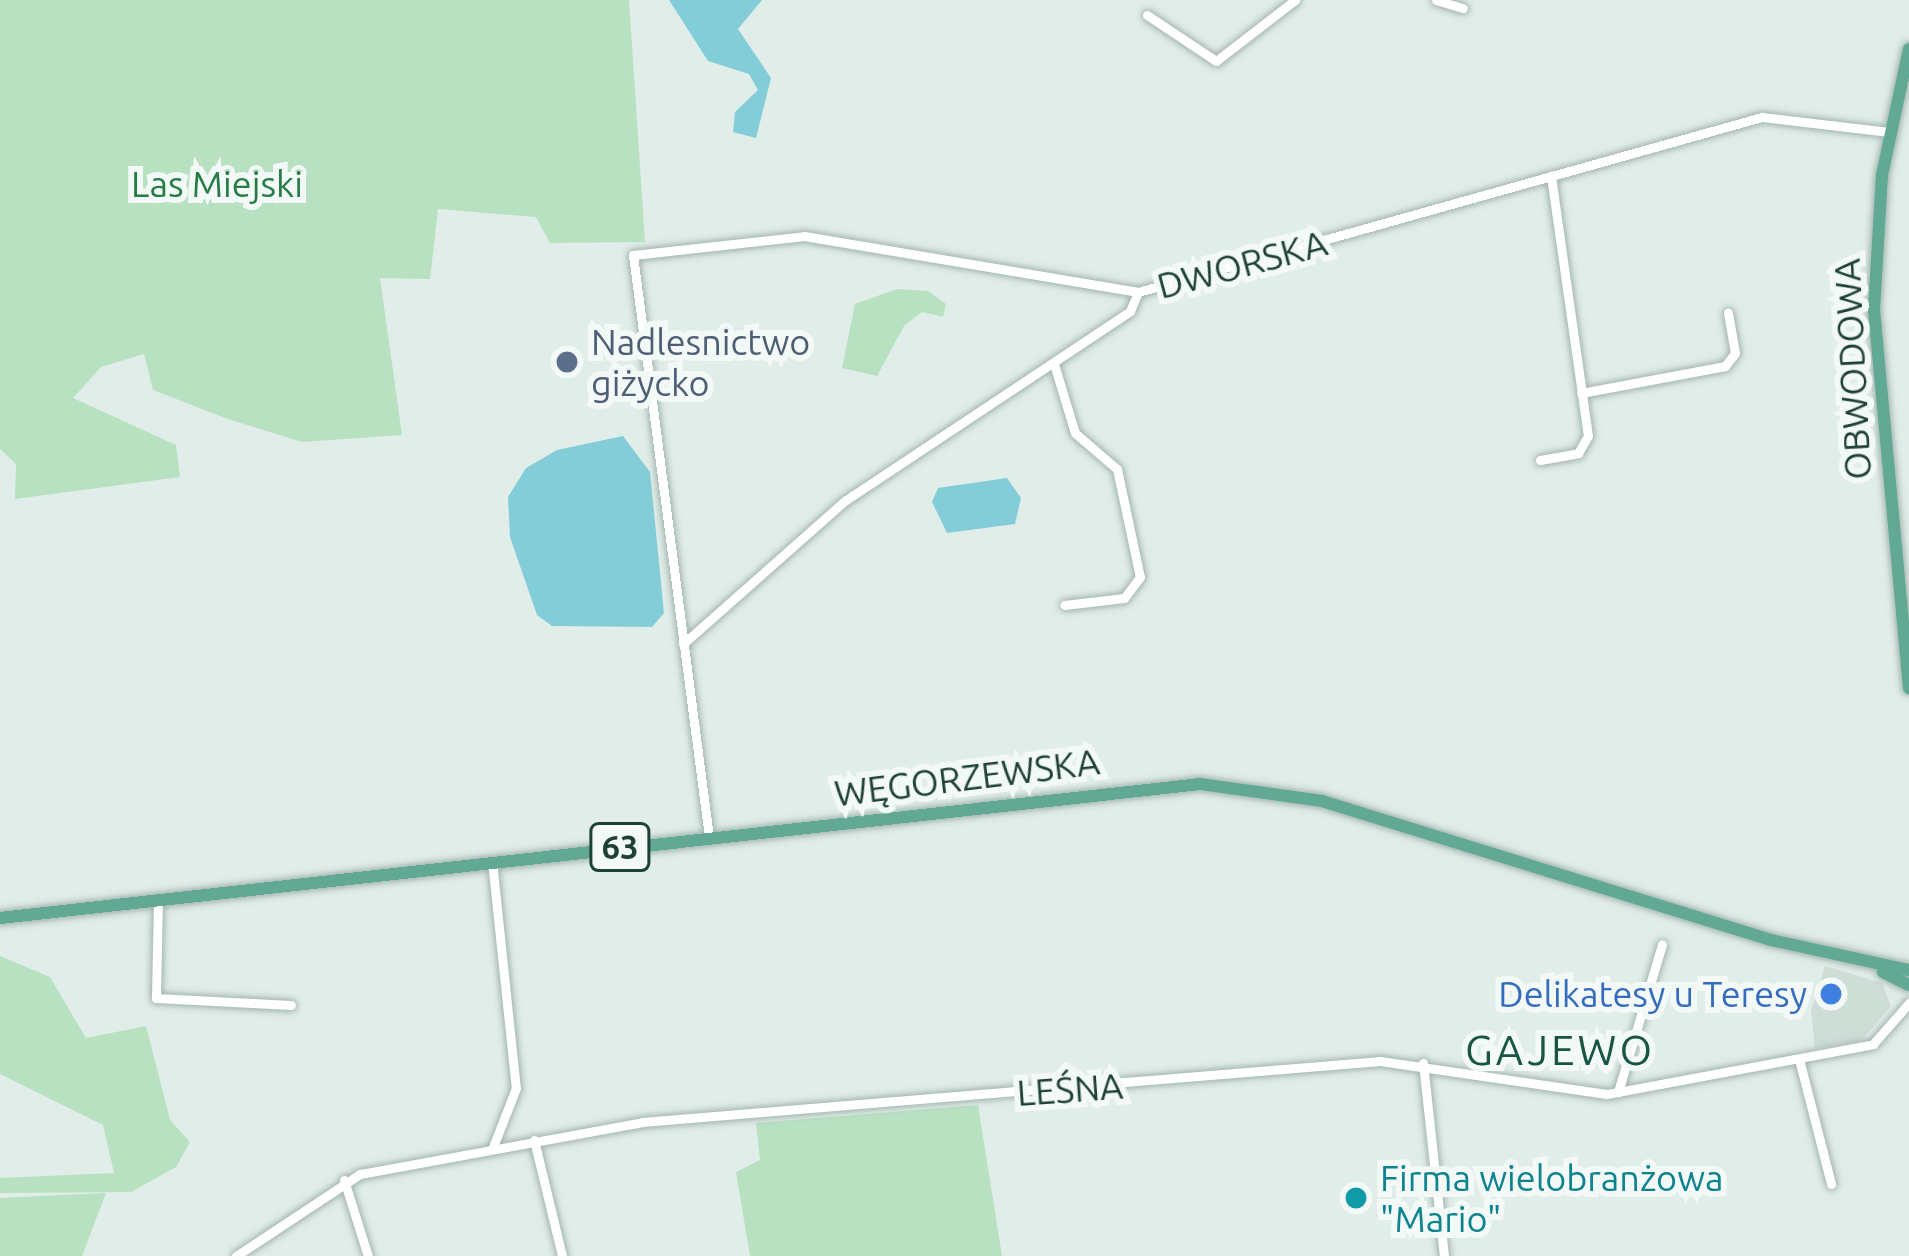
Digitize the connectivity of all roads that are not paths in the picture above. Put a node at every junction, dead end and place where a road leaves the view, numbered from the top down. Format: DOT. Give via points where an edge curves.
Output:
graph roads {
  1 [pos="1295,0"];
  2 [pos="1436,0"];
  3 [pos="1463,8"];
  4 [pos="1147,15"];
  5 [pos="1909,49"];
  6 [pos="1889,132"];
  7 [pos="1551,176"];
  8 [pos="1138,292"];
  9 [pos="1728,313"];
  10 [pos="1054,364"];
  11 [pos="1581,393"];
  12 [pos="1540,460"];
  13 [pos="1064,605"];
  14 [pos="683,644"];
  15 [pos="1909,688"];
  16 [pos="710,837"];
  17 [pos="492,862"];
  18 [pos="158,900"];
  19 [pos="0,918"];
  20 [pos="1662,944"];
  21 [pos="1877,968"];
  22 [pos="1909,973"];
  23 [pos="1908,988"];
  24 [pos="1909,1003"];
  25 [pos="291,1005"];
  26 [pos="1799,1059"];
  27 [pos="1423,1063"];
  28 [pos="1618,1092"];
  29 [pos="534,1140"];
  30 [pos="493,1147"];
  31 [pos="344,1180"];
  32 [pos="1831,1184"];
  33 [pos="236,1256"];
  34 [pos="368,1256"];
  35 [pos="562,1256"];
  36 [pos="1444,1256"];
  1 -- 4 [label="street" via="1216,61"];
  2 -- 3 [label="street"];
  5 -- 6 [label="main road, OBWODOWA"];
  6 -- 7 [label="street, DWORSKA" via="1784,113"];
  6 -- 15 [label="main road, OBWODOWA" via="1874,333"];
  7 -- 8 [label="street, DWORSKA"];
  7 -- 11 [label="street"];
  8 -- 10 [label="street, DWORSKA" via="1134,308"];
  8 -- 14 [label="street" via="804,236 633,255"];
  9 -- 11 [label="street" via="1735,352 1725,366"];
  10 -- 13 [label="street" via="1075,433 1117,469 1140,578 1124,598"];
  10 -- 14 [label="street, DWORSKA" via="900,474 856,493"];
  11 -- 12 [label="street" via="1584,449"];
  14 -- 16 [label="street"];
  16 -- 17 [label="main road, WĘGORZEWSKA / 63"];
  16 -- 21 [label="main road, WĘGORZEWSKA / 63" via="1148,786 1248,787"];
  17 -- 18 [label="main road, WĘGORZEWSKA / 63"];
  17 -- 30 [label="street" via="515,1088"];
  18 -- 19 [label="main road, WĘGORZEWSKA / 63"];
  18 -- 25 [label="street" via="156,998"];
  20 -- 28 [label="street"];
  21 -- 22 [label="main road, WĘGORZEWSKA / 63"];
  21 -- 23 [label="main road, WĘGORZEWSKA / 63"];
  22 -- 23 [label="main road"];
  24 -- 26 [label="street, LEŚNA" via="1874,1044"];
  26 -- 28 [label="street, LEŚNA"];
  26 -- 32 [label="street"];
  27 -- 28 [label="street, LEŚNA"];
  27 -- 29 [label="street, LEŚNA" via="642,1121"];
  27 -- 36 [label="street"];
  29 -- 30 [label="street, LEŚNA"];
  29 -- 35 [label="street"];
  30 -- 31 [label="street, LEŚNA"];
  31 -- 33 [label="street, LEŚNA"];
  31 -- 34 [label="street"];
}
